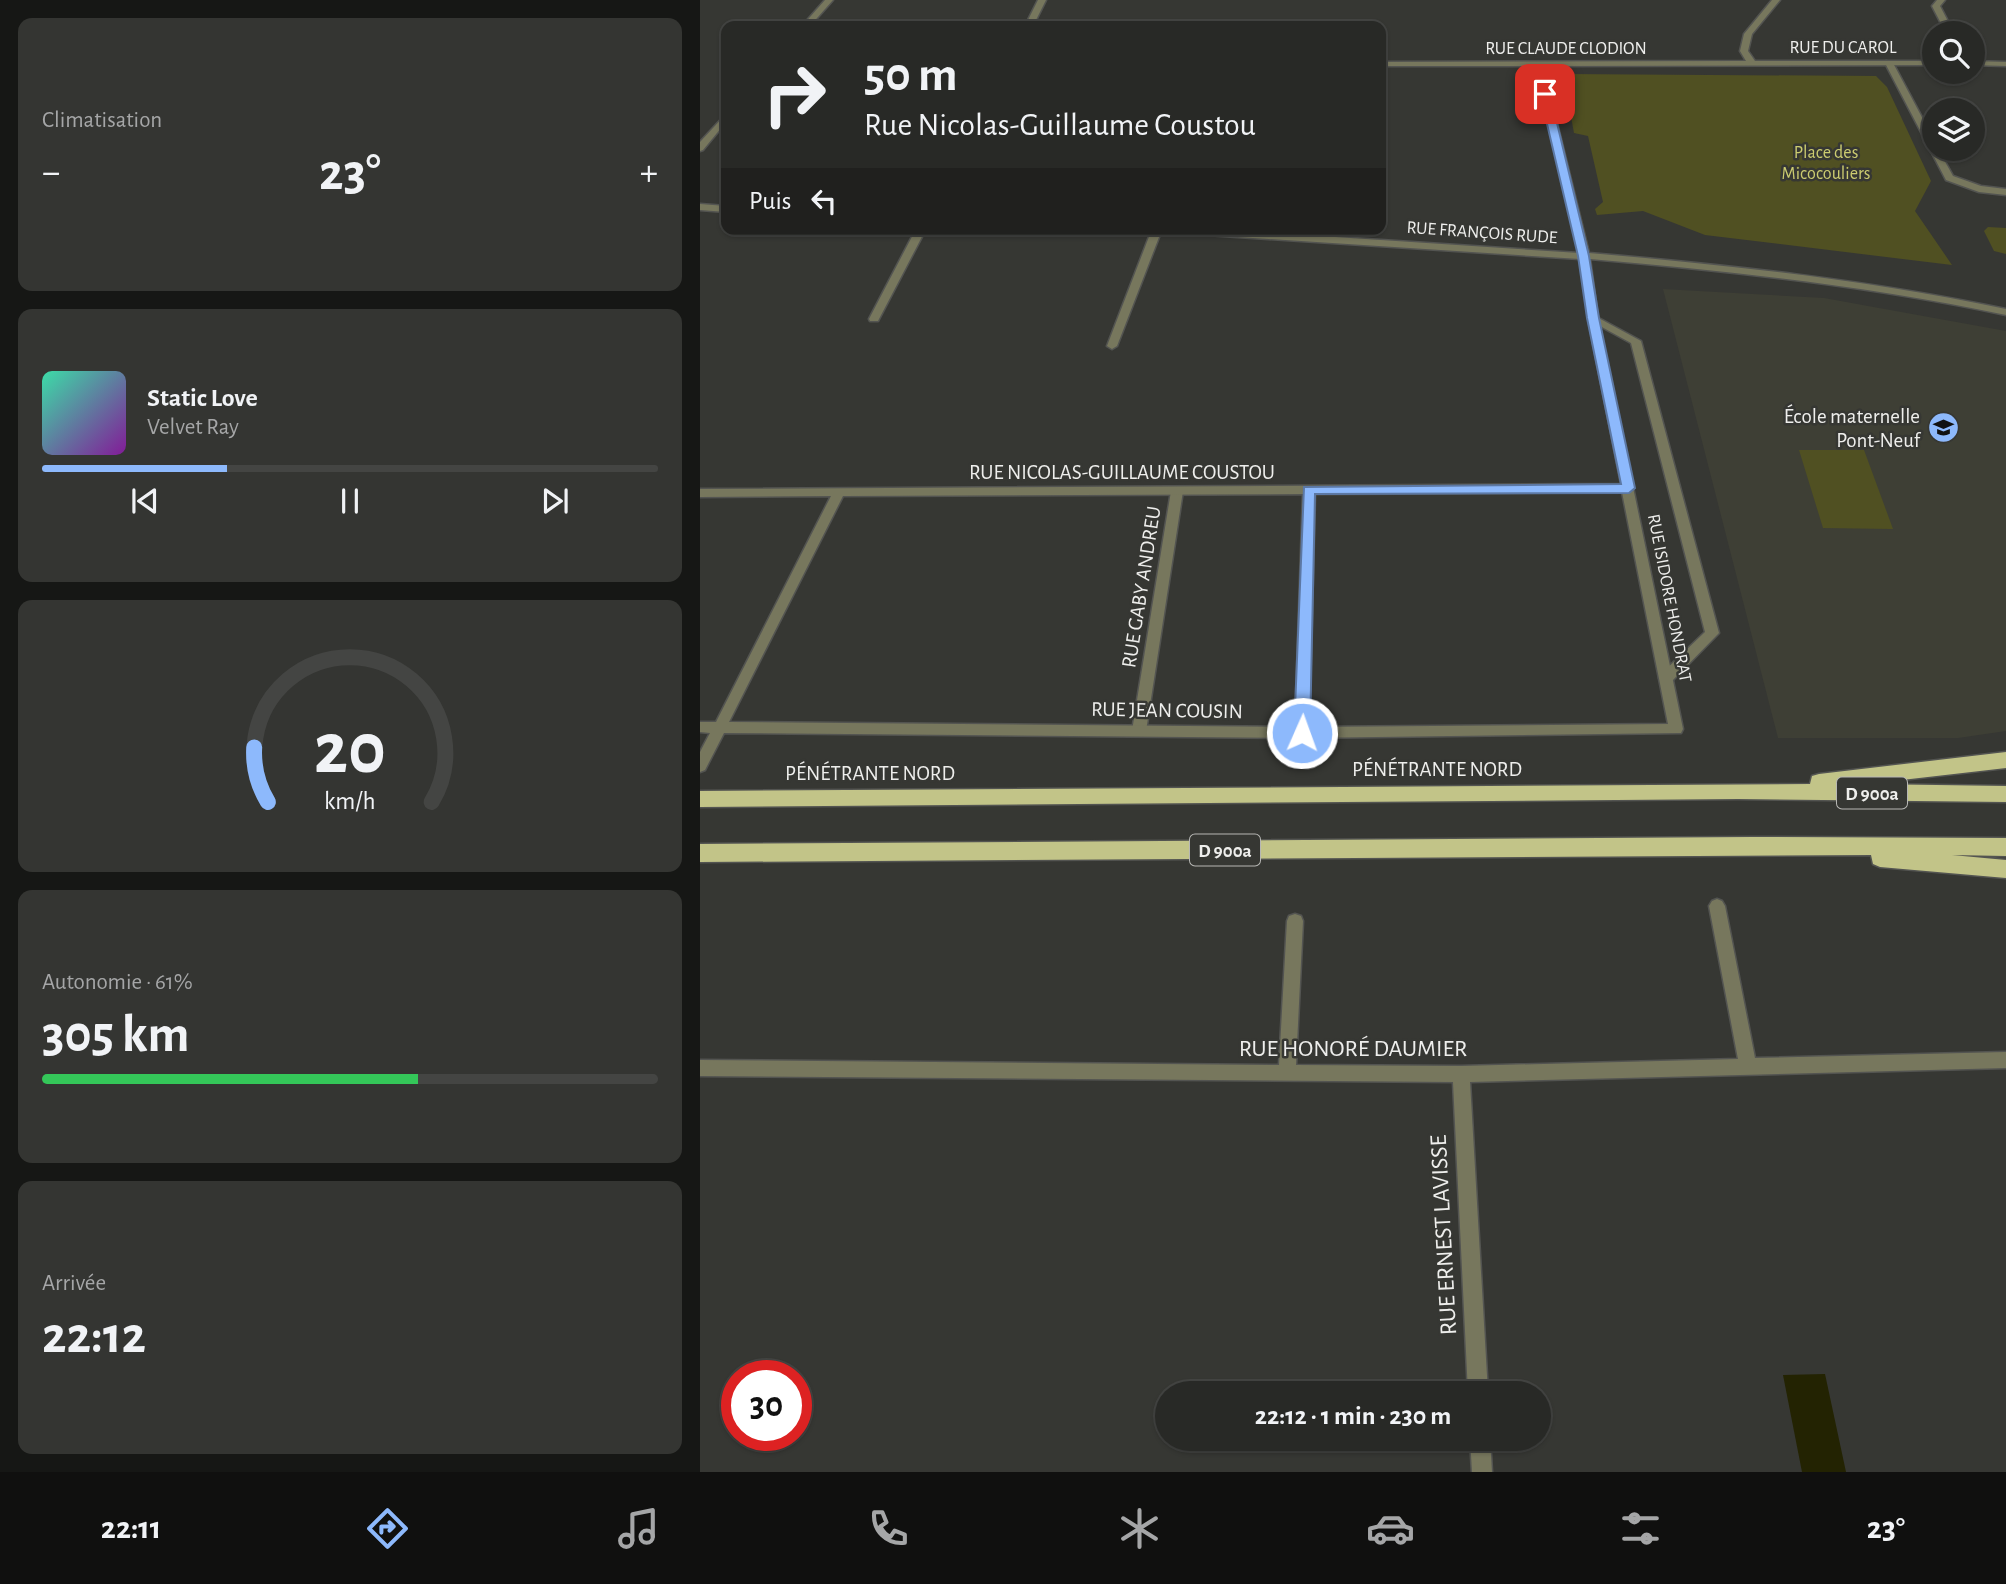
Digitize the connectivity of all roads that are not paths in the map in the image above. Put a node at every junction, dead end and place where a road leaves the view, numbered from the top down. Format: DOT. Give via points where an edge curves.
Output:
graph roads {
  1 [pos="829,0"];
  2 [pos="1042,0"];
  3 [pos="1776,0"];
  4 [pos="1941,0"];
  5 [pos="810,21"];
  6 [pos="1032,21"];
  7 [pos="1944,21"];
  8 [pos="2006,62"];
  9 [pos="1538,63"];
  10 [pos="1752,63"];
  11 [pos="1889,63"];
  12 [pos="1922,63"];
  13 [pos="1985,63"];
  14 [pos="1386,64"];
  15 [pos="721,123"];
  16 [pos="700,148"];
  17 [pos="2006,192"];
  18 [pos="700,207"];
  19 [pos="721,209"];
  20 [pos="918,235"];
  21 [pos="1158,235"];
  22 [pos="1254,235"];
  23 [pos="1584,256"];
  24 [pos="2006,312"];
  25 [pos="1593,318"];
  26 [pos="873,319"];
  27 [pos="1112,346"];
  28 [pos="1629,488"];
  29 [pos="1309,490"];
  30 [pos="1177,491"];
  31 [pos="700,493"];
  32 [pos="839,493"];
  33 [pos="1666,677"];
  34 [pos="700,727"];
  35 [pos="722,727"];
  36 [pos="1676,729"];
  37 [pos="1139,731"];
  38 [pos="1302,733"];
  39 [pos="2006,760"];
  40 [pos="700,766"];
  41 [pos="1738,791"];
  42 [pos="2006,794"];
  43 [pos="700,799"];
  44 [pos="1750,846"];
  45 [pos="2006,847"];
  46 [pos="700,853"];
  47 [pos="2006,869"];
  48 [pos="1717,906"];
  49 [pos="1295,921"];
  50 [pos="2006,1059"];
  51 [pos="1748,1066"];
  52 [pos="700,1068"];
  53 [pos="1287,1072"];
  54 [pos="1461,1074"];
  55 [pos="1477,1381"];
  56 [pos="1481,1451"];
  57 [pos="1482,1472"];
  1 -- 5 [label="street"];
  2 -- 6 [label="street"];
  3 -- 10 [label="street" via="1748,34 1744,51"];
  4 -- 7 [label="street" via="1936,6"];
  8 -- 13 [label="street"];
  9 -- 10 [label="street, RUE CLAUDE CLODION"];
  9 -- 14 [label="street, RUE CLAUDE CLODION"];
  9 -- 23 [label="street, RUE ISIDORE HONDRAT"];
  10 -- 11 [label="street, RUE DU CAROL"];
  11 -- 12 [label="street, RUE DU CAROL"];
  11 -- 17 [label="street" via="1949,178 1979,190"];
  15 -- 16 [label="street"];
  18 -- 19 [label="street"];
  20 -- 26 [label="street"];
  21 -- 27 [label="street"];
  22 -- 23 [label="street, RUE FRANÇOIS RUDE"];
  23 -- 24 [label="street, RUE FRANÇOIS RUDE" via="1785,275"];
  23 -- 25 [label="street, RUE ISIDORE HONDRAT"];
  25 -- 28 [label="street, RUE ISIDORE HONDRAT"];
  25 -- 33 [label="street" via="1636,341 1712,634"];
  28 -- 29 [label="street, RUE NICOLAS-GUILLAUME COUSTOU"];
  28 -- 33 [label="street, RUE ISIDORE HONDRAT"];
  29 -- 30 [label="street, RUE NICOLAS-GUILLAUME COUSTOU"];
  29 -- 38 [label="street"];
  30 -- 32 [label="street, RUE NICOLAS-GUILLAUME COUSTOU"];
  30 -- 37 [label="street, RUE GABY ANDREU"];
  31 -- 32 [label="street, RUE NICOLAS-GUILLAUME COUSTOU"];
  32 -- 35 [label="street"];
  33 -- 36 [label="street, RUE ISIDORE HONDRAT"];
  34 -- 35 [label="street, RUE JEAN COUSIN"];
  35 -- 37 [label="street, RUE JEAN COUSIN"];
  35 -- 40 [label="street"];
  36 -- 38 [label="street, RUE JEAN COUSIN"];
  37 -- 38 [label="street, RUE JEAN COUSIN"];
  39 -- 41 [label="highway"];
  41 -- 42 [label="highway, PÉNÉTRANTE NORD / D 900a"];
  41 -- 43 [label="highway, PÉNÉTRANTE NORD / D 900a"];
  44 -- 45 [label="highway, D 900a"];
  44 -- 46 [label="highway, D 900a"];
  44 -- 47 [label="highway"];
  48 -- 51 [label="street"];
  49 -- 53 [label="street"];
  50 -- 51 [label="street, RUE HONORÉ DAUMIER"];
  51 -- 54 [label="street, RUE HONORÉ DAUMIER"];
  52 -- 53 [label="street, RUE HONORÉ DAUMIER"];
  53 -- 54 [label="street, RUE HONORÉ DAUMIER"];
  54 -- 55 [label="street, RUE ERNEST LAVISSE"];
  56 -- 57 [label="street"];
}
